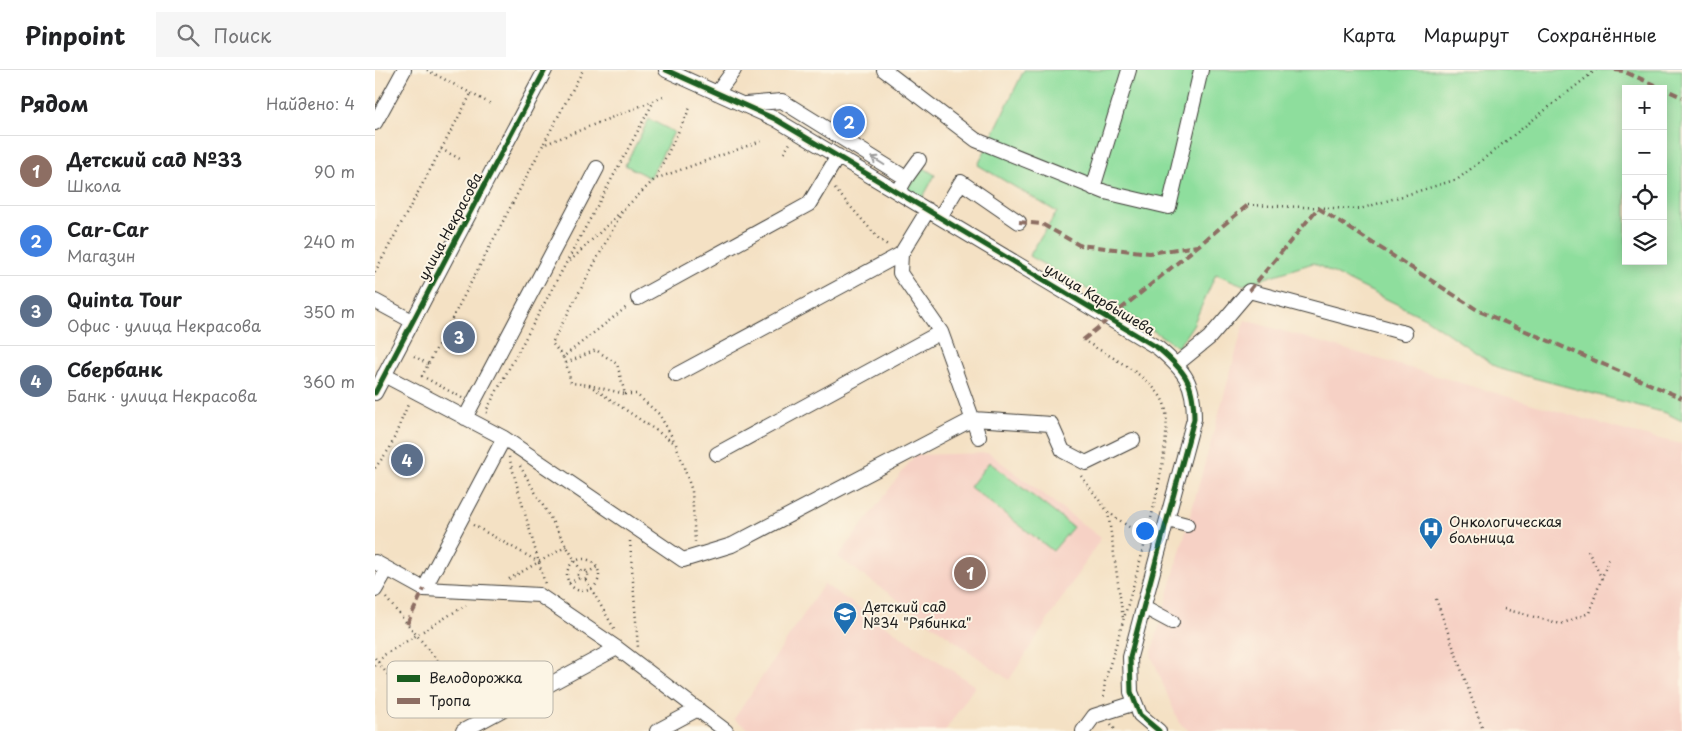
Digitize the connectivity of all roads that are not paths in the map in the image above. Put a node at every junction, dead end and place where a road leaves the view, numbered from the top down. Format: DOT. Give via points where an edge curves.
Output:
graph roads {
  1 [pos="404,70"];
  2 [pos="545,70"];
  3 [pos="666,70"];
  4 [pos="734,70"];
  5 [pos="884,70"];
  6 [pos="1129,70"];
  7 [pos="1201,70"];
  8 [pos="717,93"];
  9 [pos="743,105"];
  10 [pos="375,123"];
  11 [pos="838,156"];
  12 [pos="919,160"];
  13 [pos="597,168"];
  14 [pos="906,178"];
  15 [pos="1093,188"];
  16 [pos="897,192"];
  17 [pos="934,213"];
  18 [pos="1019,222"];
  19 [pos="901,254"];
  20 [pos="638,298"];
  21 [pos="375,301"];
  22 [pos="413,321"];
  23 [pos="941,332"];
  24 [pos="1405,333"];
  25 [pos="1177,364"];
  26 [pos="385,375"];
  27 [pos="676,375"];
  28 [pos="376,389"];
  29 [pos="465,418"];
  30 [pos="973,419"];
  31 [pos="979,437"];
  32 [pos="504,438"];
  33 [pos="1133,440"];
  34 [pos="717,454"];
  35 [pos="1167,520"];
  36 [pos="1187,525"];
  37 [pos="381,566"];
  38 [pos="376,589"];
  39 [pos="423,589"];
  40 [pos="1144,607"];
  41 [pos="1172,622"];
  42 [pos="617,648"];
  43 [pos="553,682"];
  44 [pos="1135,703"];
  45 [pos="699,709"];
  46 [pos="487,718"];
  47 [pos="463,731"];
  48 [pos="657,731"];
  49 [pos="726,731"];
  50 [pos="1083,731"];
  51 [pos="1159,731"];
  1 -- 10 [label="street"];
  2 -- 22 [label="street, улица Некрасова"];
  3 -- 8 [label="street, улица Карбышева"];
  4 -- 8 [label="street"];
  5 -- 15 [label="street" via="976,140"];
  6 -- 15 [label="street"];
  7 -- 15 [label="street" via="1169,208"];
  8 -- 9 [label="street, улица Карбышева"];
  9 -- 11 [label="street, улица Карбышева" via="775,119"];
  14 -- 9 [label="street, one-way" via="782,101"];
  11 -- 16 [label="street, улица Карбышева"];
  11 -- 20 [label="street" via="809,204"];
  12 -- 14 [label="street"];
  13 -- 29 [label="street"];
  14 -- 16 [label="street"];
  16 -- 17 [label="street, улица Карбышева"];
  17 -- 18 [label="street" via="961,182"];
  17 -- 19 [label="street"];
  17 -- 25 [label="street, улица Карбышева" via="1157,348"];
  19 -- 23 [label="street" via="900,273"];
  19 -- 27 [label="street"];
  21 -- 22 [label="street"];
  22 -- 26 [label="street, улица Некрасова"];
  23 -- 30 [label="street"];
  23 -- 34 [label="street"];
  24 -- 25 [label="street" via="1249,291 1209,338"];
  25 -- 35 [label="street, улица Карбышева" via="1188,379 1194,397 1194,419"];
  26 -- 28 [label="street, улица Некрасова"];
  26 -- 29 [label="street"];
  29 -- 32 [label="street"];
  30 -- 31 [label="street"];
  30 -- 32 [label="street" via="732,545 683,560"];
  30 -- 33 [label="street" via="1051,424 1063,451 1086,463"];
  32 -- 39 [label="street"];
  35 -- 36 [label="street"];
  35 -- 40 [label="street, улица Карбышева"];
  37 -- 38 [label="street"];
  37 -- 39 [label="street"];
  39 -- 42 [label="street" via="539,595"];
  40 -- 41 [label="street"];
  40 -- 44 [label="street, улица Карбышева" via="1130,656 1131,692"];
  42 -- 43 [label="street"];
  42 -- 45 [label="street"];
  44 -- 50 [label="street" via="1094,716"];
  44 -- 51 [label="street, улица Карбышева" via="1140,715"];
  45 -- 48 [label="street"];
  45 -- 49 [label="street"];
  46 -- 47 [label="street"];
}
